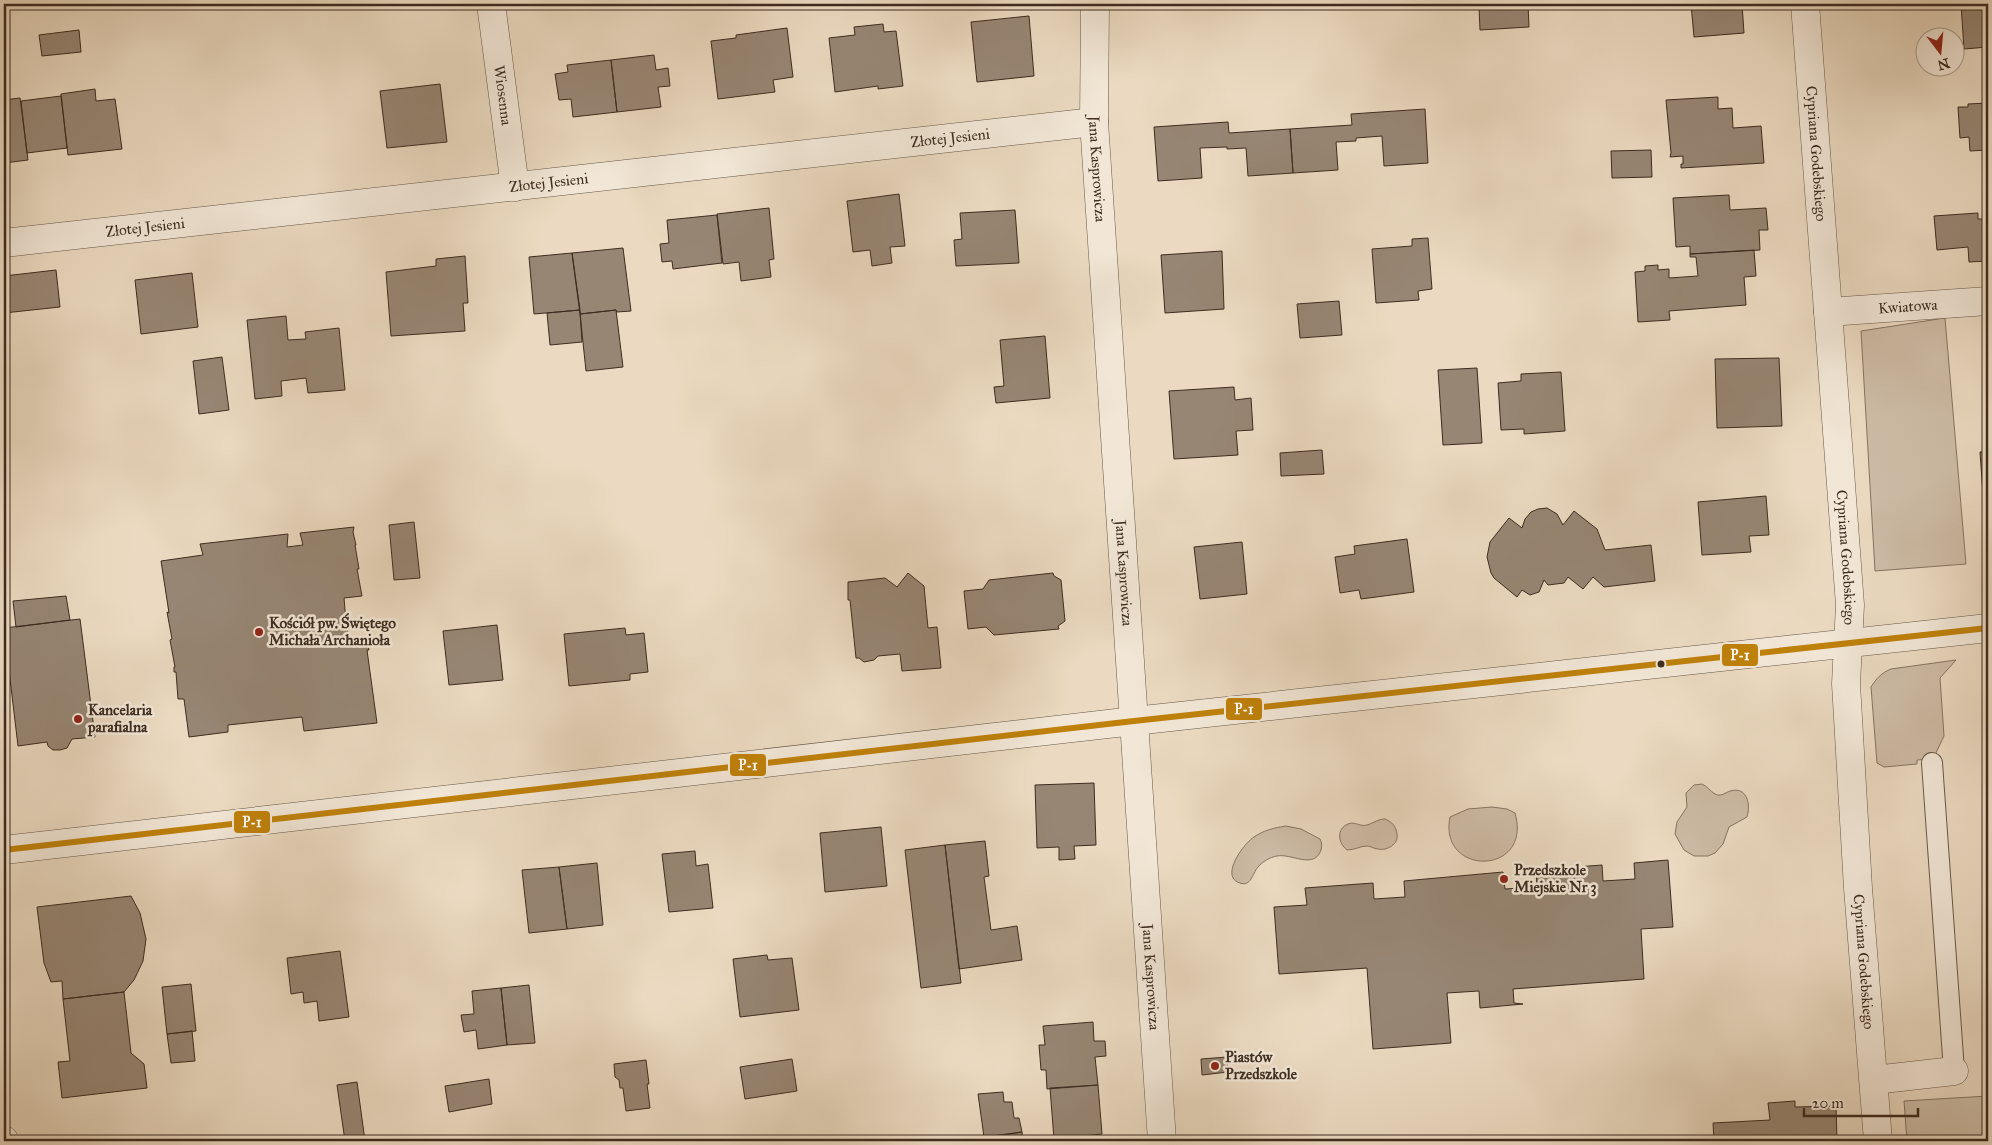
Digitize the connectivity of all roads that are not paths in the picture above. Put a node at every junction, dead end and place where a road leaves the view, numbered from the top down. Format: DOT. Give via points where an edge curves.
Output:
graph roads {
  1 [pos="491,4"];
  2 [pos="1095,4"];
  3 [pos="1805,4"];
  4 [pos="1094,122"];
  5 [pos="515,187"];
  6 [pos="4,244"];
  7 [pos="1988,301"];
  8 [pos="1828,312"];
  9 [pos="1988,628"];
  10 [pos="1848,643"];
  11 [pos="1134,721"];
  12 [pos="1932,763"];
  13 [pos="4,850"];
  14 [pos="1954,1071"];
  15 [pos="1874,1080"];
  16 [pos="1162,1141"];
  17 [pos="1878,1141"];
  1 -- 5 [label="street, Wiosenna"];
  2 -- 4 [label="street, Jana Kasprowicza"];
  3 -- 8 [label="street, Cypriana Godebskiego"];
  4 -- 5 [label="street, Złotej Jesieni"];
  4 -- 11 [label="street, Jana Kasprowicza"];
  5 -- 6 [label="street, Złotej Jesieni"];
  7 -- 8 [label="street, Kwiatowa"];
  8 -- 10 [label="street, Cypriana Godebskiego" via="1850,605"];
  9 -- 10 [label="street"];
  10 -- 11 [label="street"];
  10 -- 15 [label="street, Cypriana Godebskiego" via="1846,684"];
  11 -- 13 [label="street"];
  11 -- 16 [label="street, Jana Kasprowicza"];
  12 -- 14 [label="lane"];
  14 -- 15 [label="street"];
  15 -- 17 [label="street, Cypriana Godebskiego"];
}
